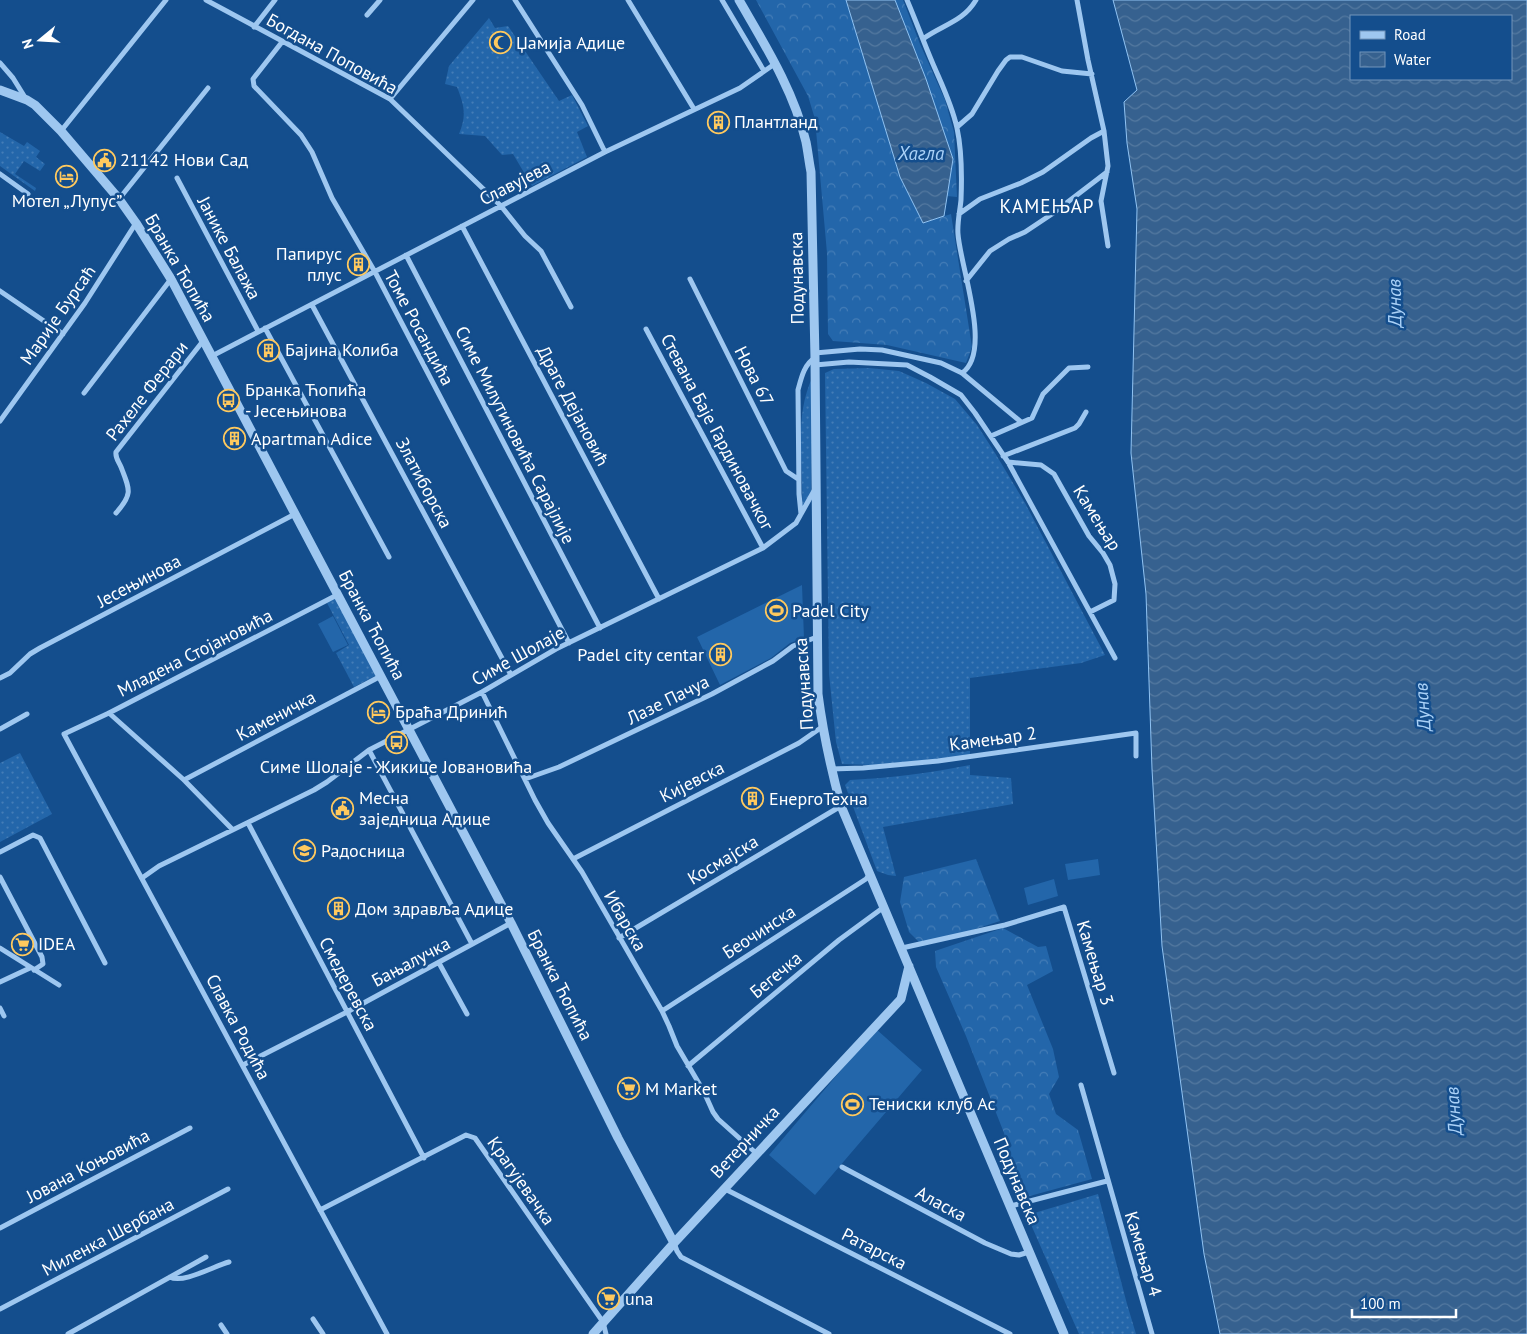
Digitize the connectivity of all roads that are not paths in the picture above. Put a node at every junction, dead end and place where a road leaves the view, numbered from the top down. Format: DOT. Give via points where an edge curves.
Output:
graph roads {
  1 [pos="166,0"];
  2 [pos="206,0"];
  3 [pos="221,0"];
  4 [pos="274,0"];
  5 [pos="380,0"];
  6 [pos="473,0"];
  7 [pos="515,0"];
  8 [pos="628,0"];
  9 [pos="722,0"];
  10 [pos="739,0"];
  11 [pos="907,0"];
  12 [pos="976,0"];
  13 [pos="1077,0"];
  14 [pos="217,5"];
  15 [pos="367,15"];
  16 [pos="254,27"];
  17 [pos="923,39"];
  18 [pos="282,42"];
  19 [pos="0,63"];
  20 [pos="776,64"];
  21 [pos="764,71"];
  22 [pos="1092,74"];
  23 [pos="208,88"];
  24 [pos="0,91"];
  25 [pos="390,99"];
  26 [pos="27,100"];
  27 [pos="694,109"];
  28 [pos="957,128"];
  29 [pos="62,131"];
  30 [pos="1104,132"];
  31 [pos="605,152"];
  32 [pos="1107,172"];
  33 [pos="0,174"];
  34 [pos="177,178"];
  35 [pos="28,194"];
  36 [pos="119,199"];
  37 [pos="500,206"];
  38 [pos="959,214"];
  39 [pos="136,223"];
  40 [pos="462,226"];
  41 [pos="1108,246"];
  42 [pos="406,255"];
  43 [pos="374,272"];
  44 [pos="171,279"];
  45 [pos="690,279"];
  46 [pos="966,281"];
  47 [pos="0,291"];
  48 [pos="312,305"];
  49 [pos="571,307"];
  50 [pos="265,328"];
  51 [pos="646,329"];
  52 [pos="258,332"];
  53 [pos="63,334"];
  54 [pos="203,340"];
  55 [pos="212,356"];
  56 [pos="815,359"];
  57 [pos="1088,367"];
  58 [pos="962,373"];
  59 [pos="84,394"];
  60 [pos="1086,412"];
  61 [pos="0,421"];
  62 [pos="1021,422"];
  63 [pos="991,436"];
  64 [pos="1003,456"];
  65 [pos="1008,462"];
  66 [pos="798,479"];
  67 [pos="816,488"];
  68 [pos="116,513"];
  69 [pos="294,514"];
  70 [pos="801,514"];
  71 [pos="763,548"];
  72 [pos="389,557"];
  73 [pos="337,595"];
  74 [pos="659,599"];
  75 [pos="1090,612"];
  76 [pos="600,628"];
  77 [pos="817,637"];
  78 [pos="569,643"];
  79 [pos="1114,658"];
  80 [pos="0,671"];
  81 [pos="7,674"];
  82 [pos="511,675"];
  83 [pos="382,676"];
  84 [pos="0,678"];
  85 [pos="482,692"];
  86 [pos="109,713"];
  87 [pos="27,714"];
  88 [pos="822,727"];
  89 [pos="0,728"];
  90 [pos="410,730"];
  91 [pos="64,734"];
  92 [pos="369,750"];
  93 [pos="1136,756"];
  94 [pos="831,769"];
  95 [pos="525,779"];
  96 [pos="184,780"];
  97 [pos="841,806"];
  98 [pos="248,823"];
  99 [pos="232,829"];
  100 [pos="0,852"];
  101 [pos="573,859"];
  102 [pos="870,874"];
  103 [pos="0,877"];
  104 [pos="142,878"];
  105 [pos="884,906"];
  106 [pos="511,923"];
  107 [pos="619,938"];
  108 [pos="472,944"];
  109 [pos="0,948"];
  110 [pos="902,948"];
  111 [pos="105,963"];
  112 [pos="439,963"];
  113 [pos="909,966"];
  114 [pos="32,969"];
  115 [pos="0,982"];
  116 [pos="59,985"];
  117 [pos="0,1008"];
  118 [pos="662,1011"];
  119 [pos="347,1012"];
  120 [pos="468,1014"];
  121 [pos="4,1016"];
  122 [pos="243,1065"];
  123 [pos="688,1066"];
  124 [pos="1114,1073"];
  125 [pos="1081,1085"];
  126 [pos="190,1128"];
  127 [pos="757,1154"];
  128 [pos="424,1158"];
  129 [pos="842,1167"];
  130 [pos="1107,1181"];
  131 [pos="228,1188"];
  132 [pos="725,1188"];
  133 [pos="1011,1206"];
  134 [pos="320,1210"];
  135 [pos="0,1228"];
  136 [pos="674,1243"];
  137 [pos="1029,1252"];
  138 [pos="206,1257"];
  139 [pos="229,1262"];
  140 [pos="170,1277"];
  141 [pos="0,1309"];
  142 [pos="313,1319"];
  143 [pos="603,1322"];
  144 [pos="221,1325"];
  145 [pos="68,1334"];
  146 [pos="227,1334"];
  147 [pos="323,1334"];
  148 [pos="387,1334"];
  149 [pos="593,1334"];
  150 [pos="606,1334"];
  151 [pos="829,1334"];
  152 [pos="1010,1334"];
  153 [pos="1064,1334"];
  154 [pos="1152,1334"];
  1 -- 29 [label="street"];
  2 -- 14 [label="street, Богдана Поповића"];
  3 -- 14 [label="street"];
  4 -- 16 [label="street"];
  5 -- 15 [label="street"];
  6 -- 25 [label="street"];
  7 -- 31 [label="street" via="582,105"];
  8 -- 27 [label="street"];
  9 -- 21 [label="street"];
  10 -- 20 [label="street, Подунавска"];
  11 -- 17 [label="street"];
  12 -- 17 [label="street" via="956,21"];
  13 -- 22 [label="street"];
  14 -- 16 [label="street, Богдана Поповића"];
  16 -- 18 [label="street, Богдана Поповића"];
  17 -- 28 [label="street" via="951,105"];
  18 -- 25 [label="street, Богдана Поповића"];
  18 -- 43 [label="street, Томе Росандића" via="253,79 254,86 301,135 312,152 332,198"];
  19 -- 26 [label="street"];
  20 -- 21 [label="street, Славујева"];
  20 -- 56 [label="street, Подунавска" via="806,142 810,172"];
  21 -- 27 [label="street, Славујева" via="740,88"];
  22 -- 28 [label="street" via="1062,71 1022,56 1010,57 972,114"];
  22 -- 30 [label="street"];
  23 -- 36 [label="street"];
  24 -- 26 [label="street, Бранка Ћопића"];
  25 -- 37 [label="street, Богдана Поповића"];
  26 -- 29 [label="street, Бранка Ћопића"];
  27 -- 31 [label="street, Славујева"];
  28 -- 38 [label="street" via="962,172"];
  29 -- 36 [label="street, Бранка Ћопића"];
  30 -- 32 [label="street"];
  30 -- 38 [label="street" via="1043,172 980,199"];
  31 -- 37 [label="street, Славујева"];
  32 -- 41 [label="street" via="1101,201"];
  32 -- 46 [label="street" via="1045,219 990,251"];
  33 -- 35 [label="street"];
  34 -- 52 [label="street, Јанике Балажа"];
  36 -- 39 [label="street, Бранка Ћопића"];
  37 -- 40 [label="street, Славујева"];
  37 -- 49 [label="street, Богдана Поповића" via="541,251"];
  38 -- 46 [label="street" via="958,232"];
  39 -- 44 [label="street, Бранка Ћопића"];
  39 -- 53 [label="street, Марије Бурсаћ"];
  40 -- 42 [label="street, Славујева"];
  40 -- 74 [label="street, Драге Дејановић"];
  42 -- 43 [label="street, Славујева"];
  42 -- 76 [label="street, Симе Милутиновића Сарајлије"];
  43 -- 48 [label="street, Славујева"];
  43 -- 78 [label="street, Томе Росандића"];
  44 -- 54 [label="street, Бранка Ћопића"];
  44 -- 59 [label="street"];
  45 -- 66 [label="street, Нова 67" via="786,472"];
  46 -- 58 [label="street" via="972,299 975,336 974,358"];
  47 -- 53 [label="street"];
  48 -- 50 [label="street, Славујева"];
  48 -- 82 [label="street, Златиборска"];
  50 -- 52 [label="street, Славујева"];
  50 -- 72 [label="street"];
  51 -- 71 [label="street, Стевана Баје Гардиновачког"];
  52 -- 55 [label="street, Славујева"];
  53 -- 61 [label="street, Марије Бурсаћ"];
  54 -- 55 [label="street, Бранка Ћопића"];
  54 -- 68 [label="street, Рахеле Ферари" via="116,452 129,496"];
  55 -- 69 [label="street, Бранка Ћопића"];
  56 -- 58 [label="street" via="860,349 882,350 941,363"];
  56 -- 63 [label="street" via="908,365 961,396"];
  56 -- 66 [label="street, Нова 67" via="810,361 798,390"];
  56 -- 67 [label="street, Подунавска"];
  57 -- 62 [label="street" via="1069,368 1043,394 1032,418"];
  58 -- 62 [label="street"];
  60 -- 64 [label="street" via="1075,428"];
  62 -- 63 [label="street"];
  63 -- 64 [label="street"];
  64 -- 65 [label="street"];
  65 -- 75 [label="street"];
  65 -- 75 [label="street, Камењар" via="1041,465 1054,474 1089,536 1104,553 1115,584 1114,600"];
  66 -- 70 [label="street, Нова 67"];
  67 -- 70 [label="street, Симе Шолаје"];
  67 -- 77 [label="street, Подунавска"];
  69 -- 73 [label="street, Бранка Ћопића"];
  69 -- 81 [label="street, Јесењинова" via="40,648"];
  70 -- 71 [label="street, Симе Шолаје" via="796,523"];
  71 -- 74 [label="street, Симе Шолаје"];
  73 -- 83 [label="street, Бранка Ћопића"];
  73 -- 86 [label="street, Младена Стојановића"];
  74 -- 76 [label="street, Симе Шолаје"];
  75 -- 79 [label="street"];
  76 -- 78 [label="street, Симе Шолаје"];
  77 -- 88 [label="street, Подунавска"];
  77 -- 95 [label="street, Лазе Пачуа" via="792,646 773,661 712,694 559,767"];
  78 -- 82 [label="street, Симе Шолаје"];
  80 -- 81 [label="street"];
  81 -- 84 [label="street, Јесењинова"];
  82 -- 85 [label="street, Симе Шолаје"];
  83 -- 90 [label="street, Бранка Ћопића"];
  83 -- 96 [label="street, Каменичка"];
  85 -- 90 [label="street, Симе Шолаје"];
  85 -- 95 [label="street, Ибарска"];
  86 -- 91 [label="street, Младена Стојановића"];
  86 -- 96 [label="street"];
  87 -- 89 [label="street"];
  88 -- 94 [label="street, Подунавска"];
  88 -- 101 [label="street, Кијевска" via="799,743"];
  90 -- 92 [label="street, Симе Шолаје"];
  90 -- 106 [label="street, Бранка Ћопића"];
  91 -- 104 [label="street, Славка Родића"];
  92 -- 98 [label="street, Симе Шолаје" via="327,782"];
  92 -- 108 [label="street"];
  93 -- 94 [label="street, Камењар 2" via="1136,733 938,761"];
  94 -- 97 [label="street, Подунавска"];
  95 -- 101 [label="street, Ибарска" via="548,823"];
  96 -- 99 [label="street"];
  97 -- 102 [label="street, Подунавска"];
  97 -- 107 [label="street, Космајска"];
  98 -- 99 [label="street, Симе Шолаје"];
  98 -- 119 [label="street, Смедеревска"];
  99 -- 104 [label="street, Симе Шолаје"];
  100 -- 111 [label="street" via="33,835 40,838"];
  101 -- 107 [label="street, Ибарска"];
  102 -- 105 [label="street, Подунавска"];
  102 -- 118 [label="street, Беочинска"];
  103 -- 114 [label="street" via="42,957 43,964"];
  104 -- 122 [label="street, Славка Родића"];
  105 -- 110 [label="street, Подунавска"];
  105 -- 123 [label="street, Бегечка"];
  106 -- 108 [label="street, Бањалучка"];
  106 -- 136 [label="street, Бранка Ћопића"];
  107 -- 118 [label="street, Ибарска"];
  108 -- 112 [label="street, Бањалучка"];
  109 -- 114 [label="street"];
  110 -- 113 [label="street, Подунавска"];
  110 -- 124 [label="street, Камењар 3" via="1005,925 1064,907"];
  112 -- 119 [label="street, Бањалучка"];
  112 -- 120 [label="street"];
  113 -- 127 [label="street, Ветерничка" via="900,999"];
  113 -- 133 [label="street, Подунавска"];
  114 -- 115 [label="street"];
  114 -- 116 [label="street"];
  117 -- 121 [label="street"];
  118 -- 123 [label="street, Ибарска"];
  119 -- 122 [label="street, Бањалучка"];
  119 -- 128 [label="street, Смедеревска"];
  122 -- 134 [label="street, Славка Родића"];
  123 -- 127 [label="street, Ибарска" via="718,1119"];
  125 -- 130 [label="street, Камењар 4"];
  126 -- 135 [label="street, Јована Коњовића"];
  127 -- 132 [label="street, Ветерничка"];
  128 -- 134 [label="street, Крагујевачка"];
  128 -- 143 [label="street, Крагујевачка" via="466,1135 475,1138"];
  129 -- 137 [label="street, Аласка" via="985,1243 1011,1254"];
  130 -- 133 [label="street"];
  130 -- 154 [label="street, Камењар 4"];
  131 -- 141 [label="street, Миленка Шербана"];
  132 -- 136 [label="street, Ветерничка"];
  132 -- 152 [label="street, Ратарска"];
  133 -- 137 [label="street, Подунавска"];
  134 -- 148 [label="street, Славка Родића"];
  136 -- 143 [label="street, Ветерничка"];
  136 -- 151 [label="street, Бранка Ћопића" via="681,1257"];
  137 -- 153 [label="street, Подунавска"];
  138 -- 140 [label="street"];
  139 -- 140 [label="street" via="189,1277"];
  140 -- 145 [label="street"];
  142 -- 147 [label="street"];
  143 -- 149 [label="street, Ветерничка"];
  143 -- 150 [label="street, Крагујевачка"];
  144 -- 146 [label="street"];
}
